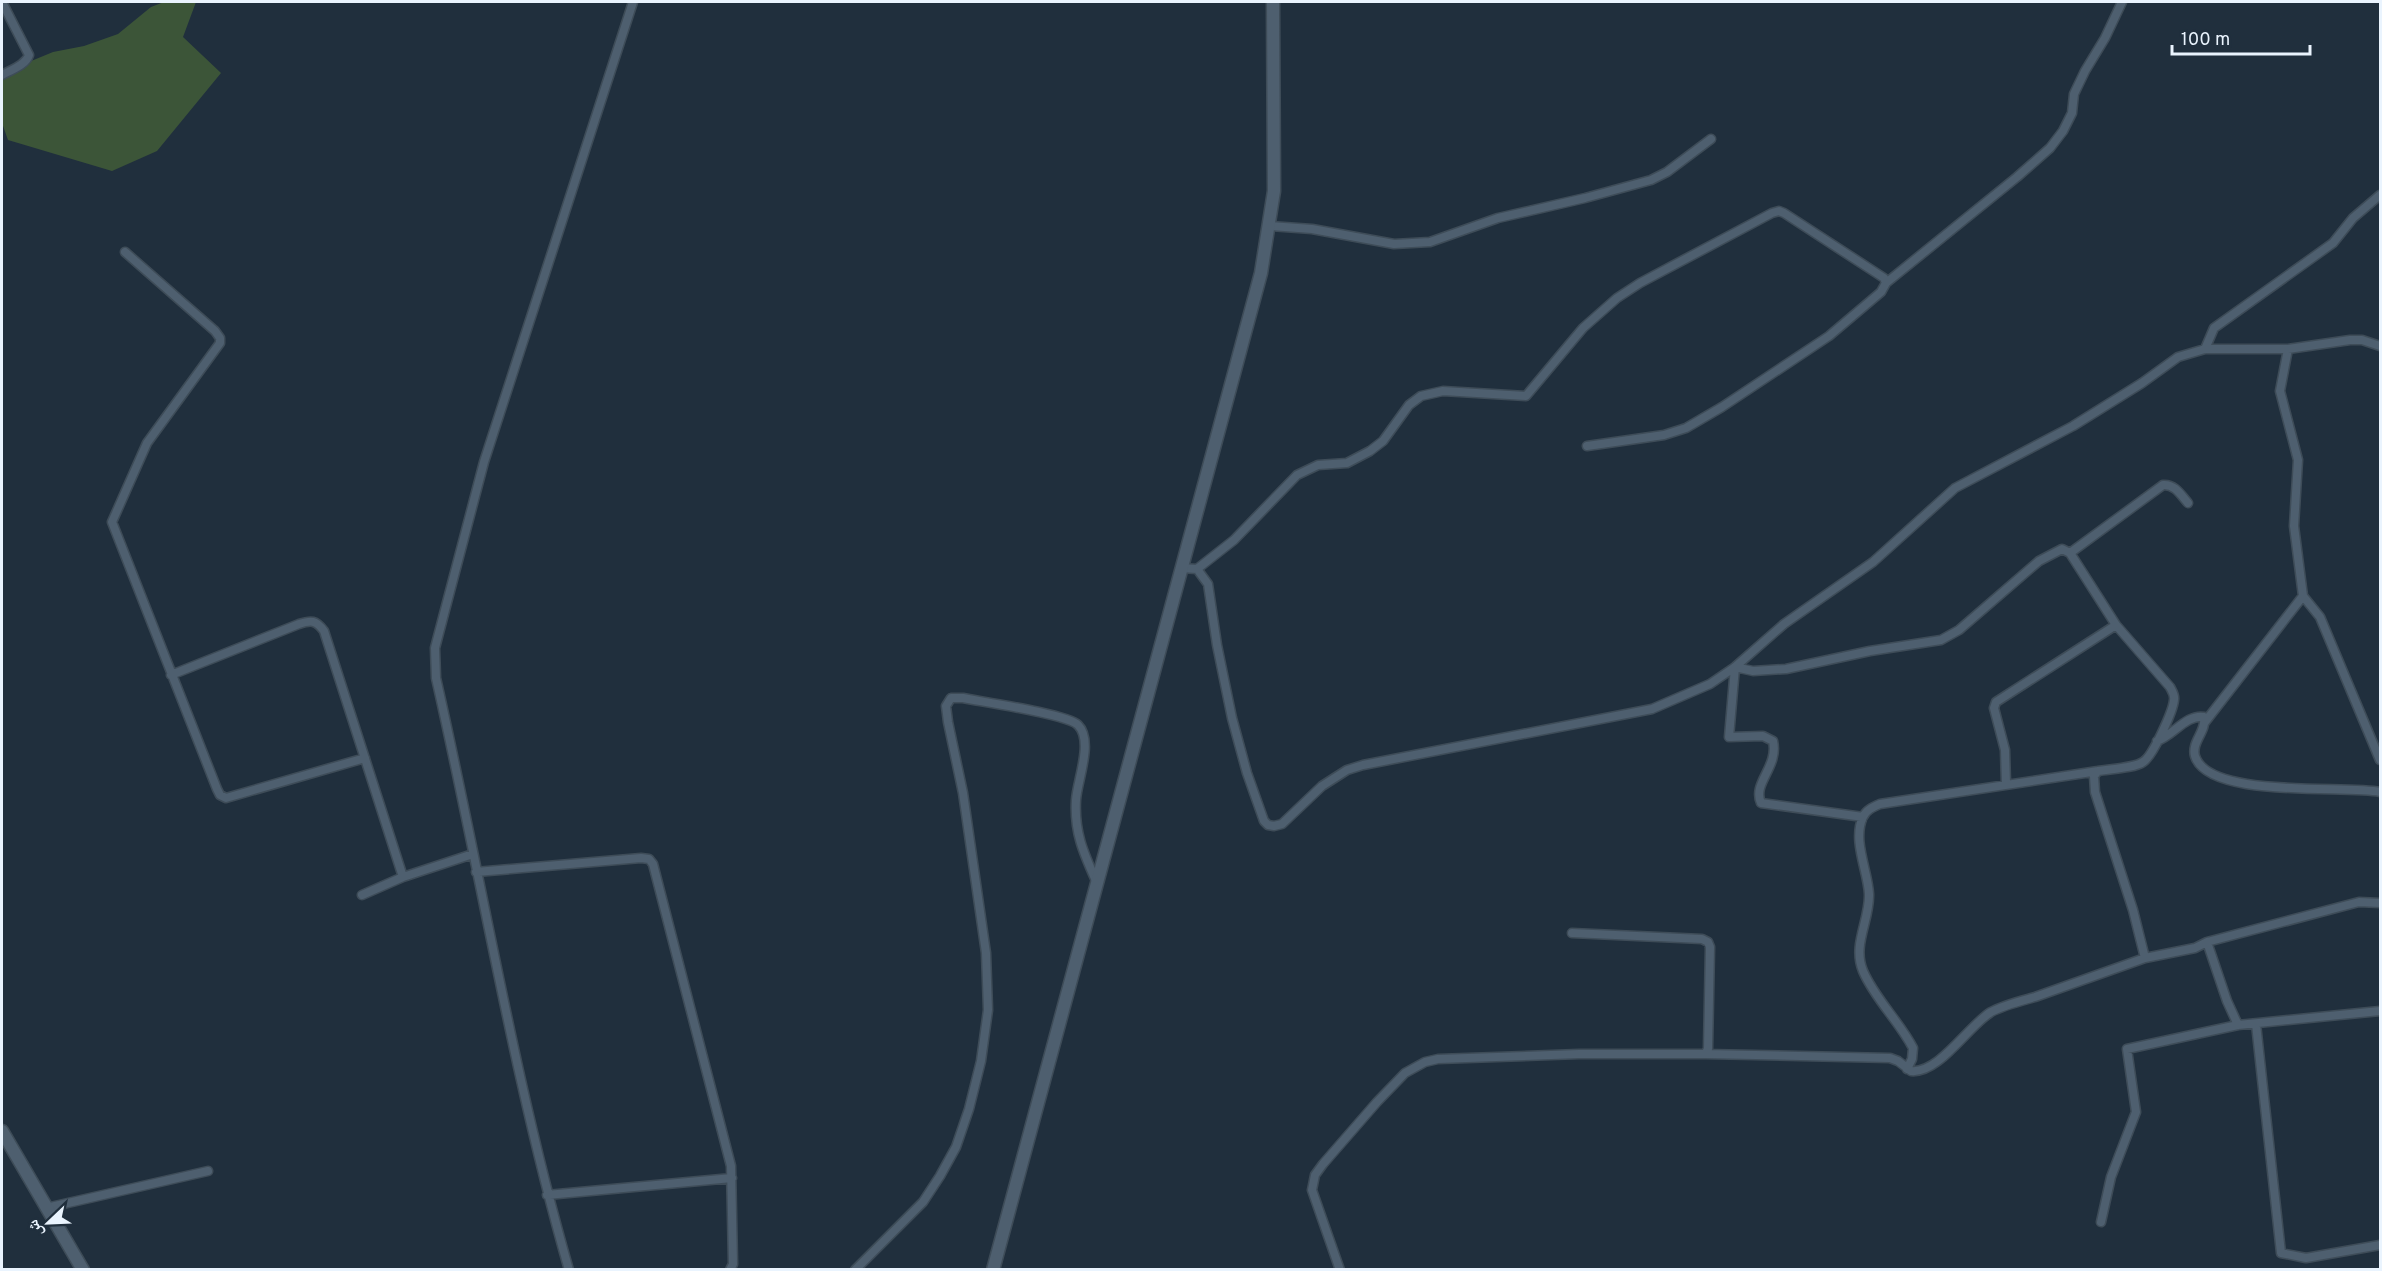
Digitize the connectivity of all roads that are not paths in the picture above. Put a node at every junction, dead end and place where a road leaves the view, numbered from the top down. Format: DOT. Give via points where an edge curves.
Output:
graph roads {
  1 [pos="2,2"];
  2 [pos="633,2"];
  3 [pos="1273,2"];
  4 [pos="2122,2"];
  5 [pos="2,75"];
  6 [pos="1711,139"];
  7 [pos="2380,195"];
  8 [pos="1270,226"];
  9 [pos="125,252"];
  10 [pos="1886,283"];
  11 [pos="2380,346"];
  12 [pos="2205,349"];
  13 [pos="2288,349"];
  14 [pos="1587,446"];
  15 [pos="2188,503"];
  16 [pos="2070,553"];
  17 [pos="1181,568"];
  18 [pos="1197,569"];
  19 [pos="2303,596"];
  20 [pos="2116,625"];
  21 [pos="1735,667"];
  22 [pos="171,675"];
  23 [pos="2205,722"];
  24 [pos="2157,741"];
  25 [pos="365,758"];
  26 [pos="2380,759"];
  27 [pos="2098,771"];
  28 [pos="2006,784"];
  29 [pos="2380,792"];
  30 [pos="1863,817"];
  31 [pos="472,854"];
  32 [pos="476,872"];
  33 [pos="403,878"];
  34 [pos="1097,883"];
  35 [pos="362,895"];
  36 [pos="2380,903"];
  37 [pos="1572,933"];
  38 [pos="2207,942"];
  39 [pos="2145,958"];
  40 [pos="2380,1011"];
  41 [pos="2256,1024"];
  42 [pos="2238,1026"];
  43 [pos="1705,1054"];
  44 [pos="1907,1069"];
  45 [pos="2,1131"];
  46 [pos="208,1171"];
  47 [pos="732,1178"];
  48 [pos="547,1196"];
  49 [pos="46,1208"];
  50 [pos="2101,1222"];
  51 [pos="2380,1245"];
  52 [pos="83,1269"];
  53 [pos="569,1269"];
  54 [pos="730,1269"];
  55 [pos="855,1269"];
  56 [pos="993,1269"];
  57 [pos="1340,1269"];
  1 -- 5 [label="street" via="29,55 22,64"];
  2 -- 31 [label="street" via="484,462 435,648 436,678"];
  3 -- 8 [label="main road" via="1275,153"];
  4 -- 10 [label="street" via="2074,94 2072,113 2050,147"];
  6 -- 8 [label="street" via="1651,180 1498,218 1430,242 1394,244 1312,229"];
  7 -- 12 [label="street" via="2332,243 2214,328"];
  8 -- 17 [label="main road" via="1232,387"];
  9 -- 22 [label="street" via="220,338 147,443 112,522"];
  10 -- 14 [label="street" via="1881,292 1829,336 1686,428"];
  10 -- 18 [label="street" via="1784,213 1772,213 1617,298 1583,328 1526,396 1443,391 1421,396 1370,451 1347,463 1318,465 1297,475 1233,540"];
  11 -- 13 [label="street" via="2350,340"];
  12 -- 13 [label="street"];
  12 -- 21 [label="street" via="2178,357 2082,421 1955,488 1873,562 1784,624"];
  13 -- 19 [label="street" via="2280,392 2298,460 2294,526"];
  15 -- 16 [label="street" via="2174,487 2163,485"];
  16 -- 20 [label="street"];
  16 -- 21 [label="street" via="2062,549 2039,561 1959,630 1941,640 1786,669 1754,671"];
  17 -- 18 [label="street"];
  17 -- 34 [label="main road"];
  18 -- 21 [label="street" via="1208,584 1221,667 1247,773 1268,825 1289,819 1322,786 1347,770 1378,760 1652,709 1710,684"];
  19 -- 23 [label="street"];
  19 -- 26 [label="street" via="2320,617"];
  20 -- 24 [label="street" via="2174,695"];
  20 -- 28 [label="street" via="1996,702 1994,708 2005,750"];
  21 -- 30 [label="street" via="1729,737 1763,736 1773,741 1776,752 1760,786 1761,803"];
  22 -- 25 [label="street" via="223,797"];
  22 -- 25 [label="street" via="310,620 318,623 324,631"];
  23 -- 24 [label="street" via="2204,717 2193,718"];
  23 -- 29 [label="street" via="2194,750 2195,759 2216,778 2284,789"];
  24 -- 27 [label="street" via="2143,762"];
  25 -- 33 [label="street"];
  27 -- 28 [label="street"];
  27 -- 39 [label="street" via="2094,776 2095,792"];
  28 -- 30 [label="street" via="1881,804 1870,808"];
  30 -- 44 [label="street" via="1860,831 1869,909 1858,955 1870,984 1913,1048"];
  31 -- 32 [label="street"];
  31 -- 33 [label="street"];
  32 -- 47 [label="street" via="649,859"];
  32 -- 48 [label="street"];
  33 -- 35 [label="street"];
  34 -- 55 [label="street" via="1077,836 1075,821 1085,750 1078,725 1043,714 951,698 946,706 948,722 987,953 988,1010 981,1060 956,1147 940,1176 923,1202"];
  34 -- 56 [label="main road"];
  36 -- 38 [label="street" via="2359,902"];
  37 -- 43 [label="street" via="1708,942"];
  38 -- 39 [label="street"];
  38 -- 42 [label="street"];
  39 -- 44 [label="street" via="1992,1012 1928,1068"];
  40 -- 41 [label="street"];
  41 -- 42 [label="street"];
  41 -- 51 [label="street" via="2281,1253 2306,1258"];
  42 -- 50 [label="street" via="2127,1049 2136,1112 2111,1177"];
  43 -- 44 [label="street" via="1890,1058"];
  43 -- 57 [label="street" via="1438,1059 1416,1066 1377,1102 1323,1164 1312,1183"];
  45 -- 49 [label="main road"];
  46 -- 49 [label="street"];
  47 -- 48 [label="street"];
  47 -- 54 [label="street"];
  48 -- 53 [label="street"];
  49 -- 52 [label="main road"];
}
